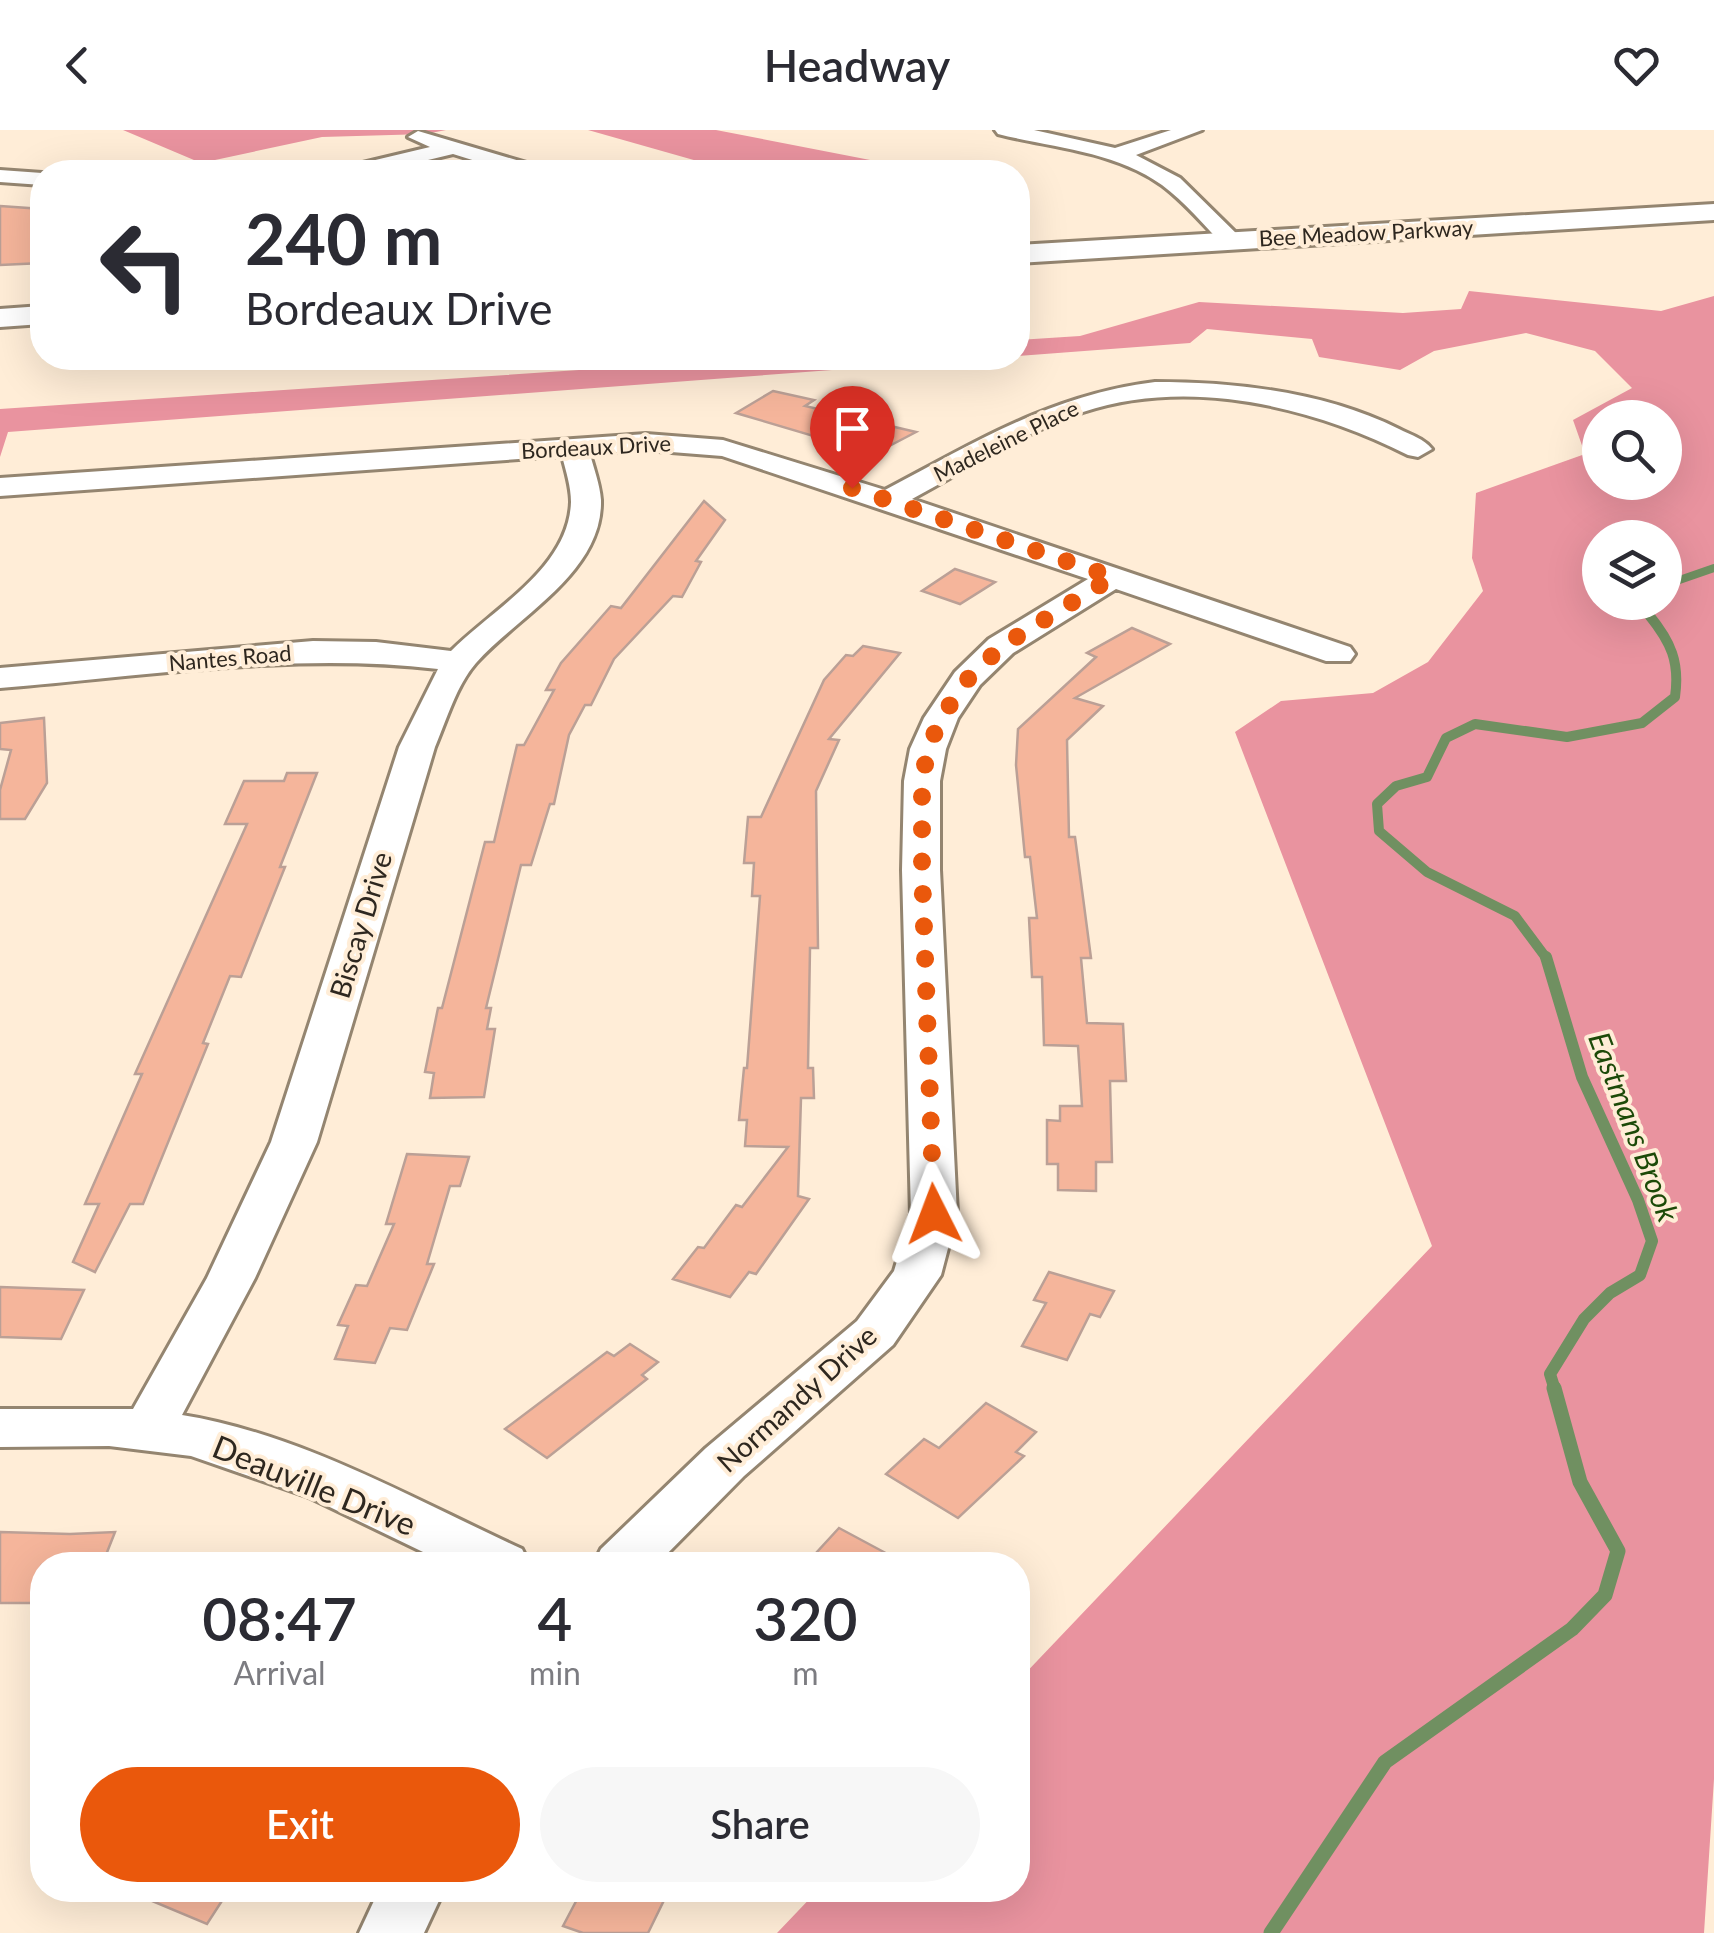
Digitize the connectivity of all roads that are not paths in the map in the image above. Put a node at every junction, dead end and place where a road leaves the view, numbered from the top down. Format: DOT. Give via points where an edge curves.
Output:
graph roads {
  1 [pos="1004,130"];
  2 [pos="1192,130"];
  3 [pos="418,137"];
  4 [pos="449,149"];
  5 [pos="1114,156"];
  6 [pos="404,160"];
  7 [pos="489,160"];
  8 [pos="0,176"];
  9 [pos="30,179"];
  10 [pos="1714,212"];
  11 [pos="1232,241"];
  12 [pos="1030,253"];
  13 [pos="30,316"];
  14 [pos="0,318"];
  15 [pos="574,447"];
  16 [pos="1418,449"];
  17 [pos="0,487"];
  18 [pos="888,500"];
  19 [pos="1113,577"];
  20 [pos="1338,654"];
  21 [pos="460,662"];
  22 [pos="0,678"];
  23 [pos="0,1428"];
  24 [pos="148,1429"];
  25 [pos="474,1552"];
  26 [pos="634,1552"];
  27 [pos="406,1902"];
  28 [pos="391,1933"];
  1 -- 5 [label="street"];
  2 -- 5 [label="street"];
  3 -- 4 [label="street"];
  4 -- 6 [label="street"];
  4 -- 7 [label="street"];
  5 -- 11 [label="street" via="1169,179"];
  8 -- 9 [label="street"];
  10 -- 11 [label="street, Bee Meadow Parkway"];
  11 -- 12 [label="street, Bee Meadow Parkway"];
  13 -- 14 [label="street"];
  15 -- 17 [label="street, Bordeaux Drive"];
  15 -- 18 [label="street, Bordeaux Drive" via="646,442 723,448"];
  15 -- 21 [label="street, Biscay Drive" via="586,500 584,529 571,556"];
  16 -- 18 [label="street, Madeleine Place" via="1386,431 1272,398 1230,391 1135,394 1070,407"];
  18 -- 19 [label="street, Bordeaux Drive"];
  19 -- 20 [label="street, Bordeaux Drive"];
  19 -- 26 [label="street, Normandy Drive" via="1002,646 967,680 928,749 922,870 934,1214 917,1275 876,1333 725,1462"];
  21 -- 22 [label="street, Nantes Road" via="314,651"];
  21 -- 24 [label="street, Biscay Drive" via="417,747 294,1142 231,1278"];
  23 -- 24 [label="street, Deauville Drive"];
  24 -- 25 [label="street, Deauville Drive" via="228,1446 309,1476"];
  27 -- 28 [label="street"];
}
